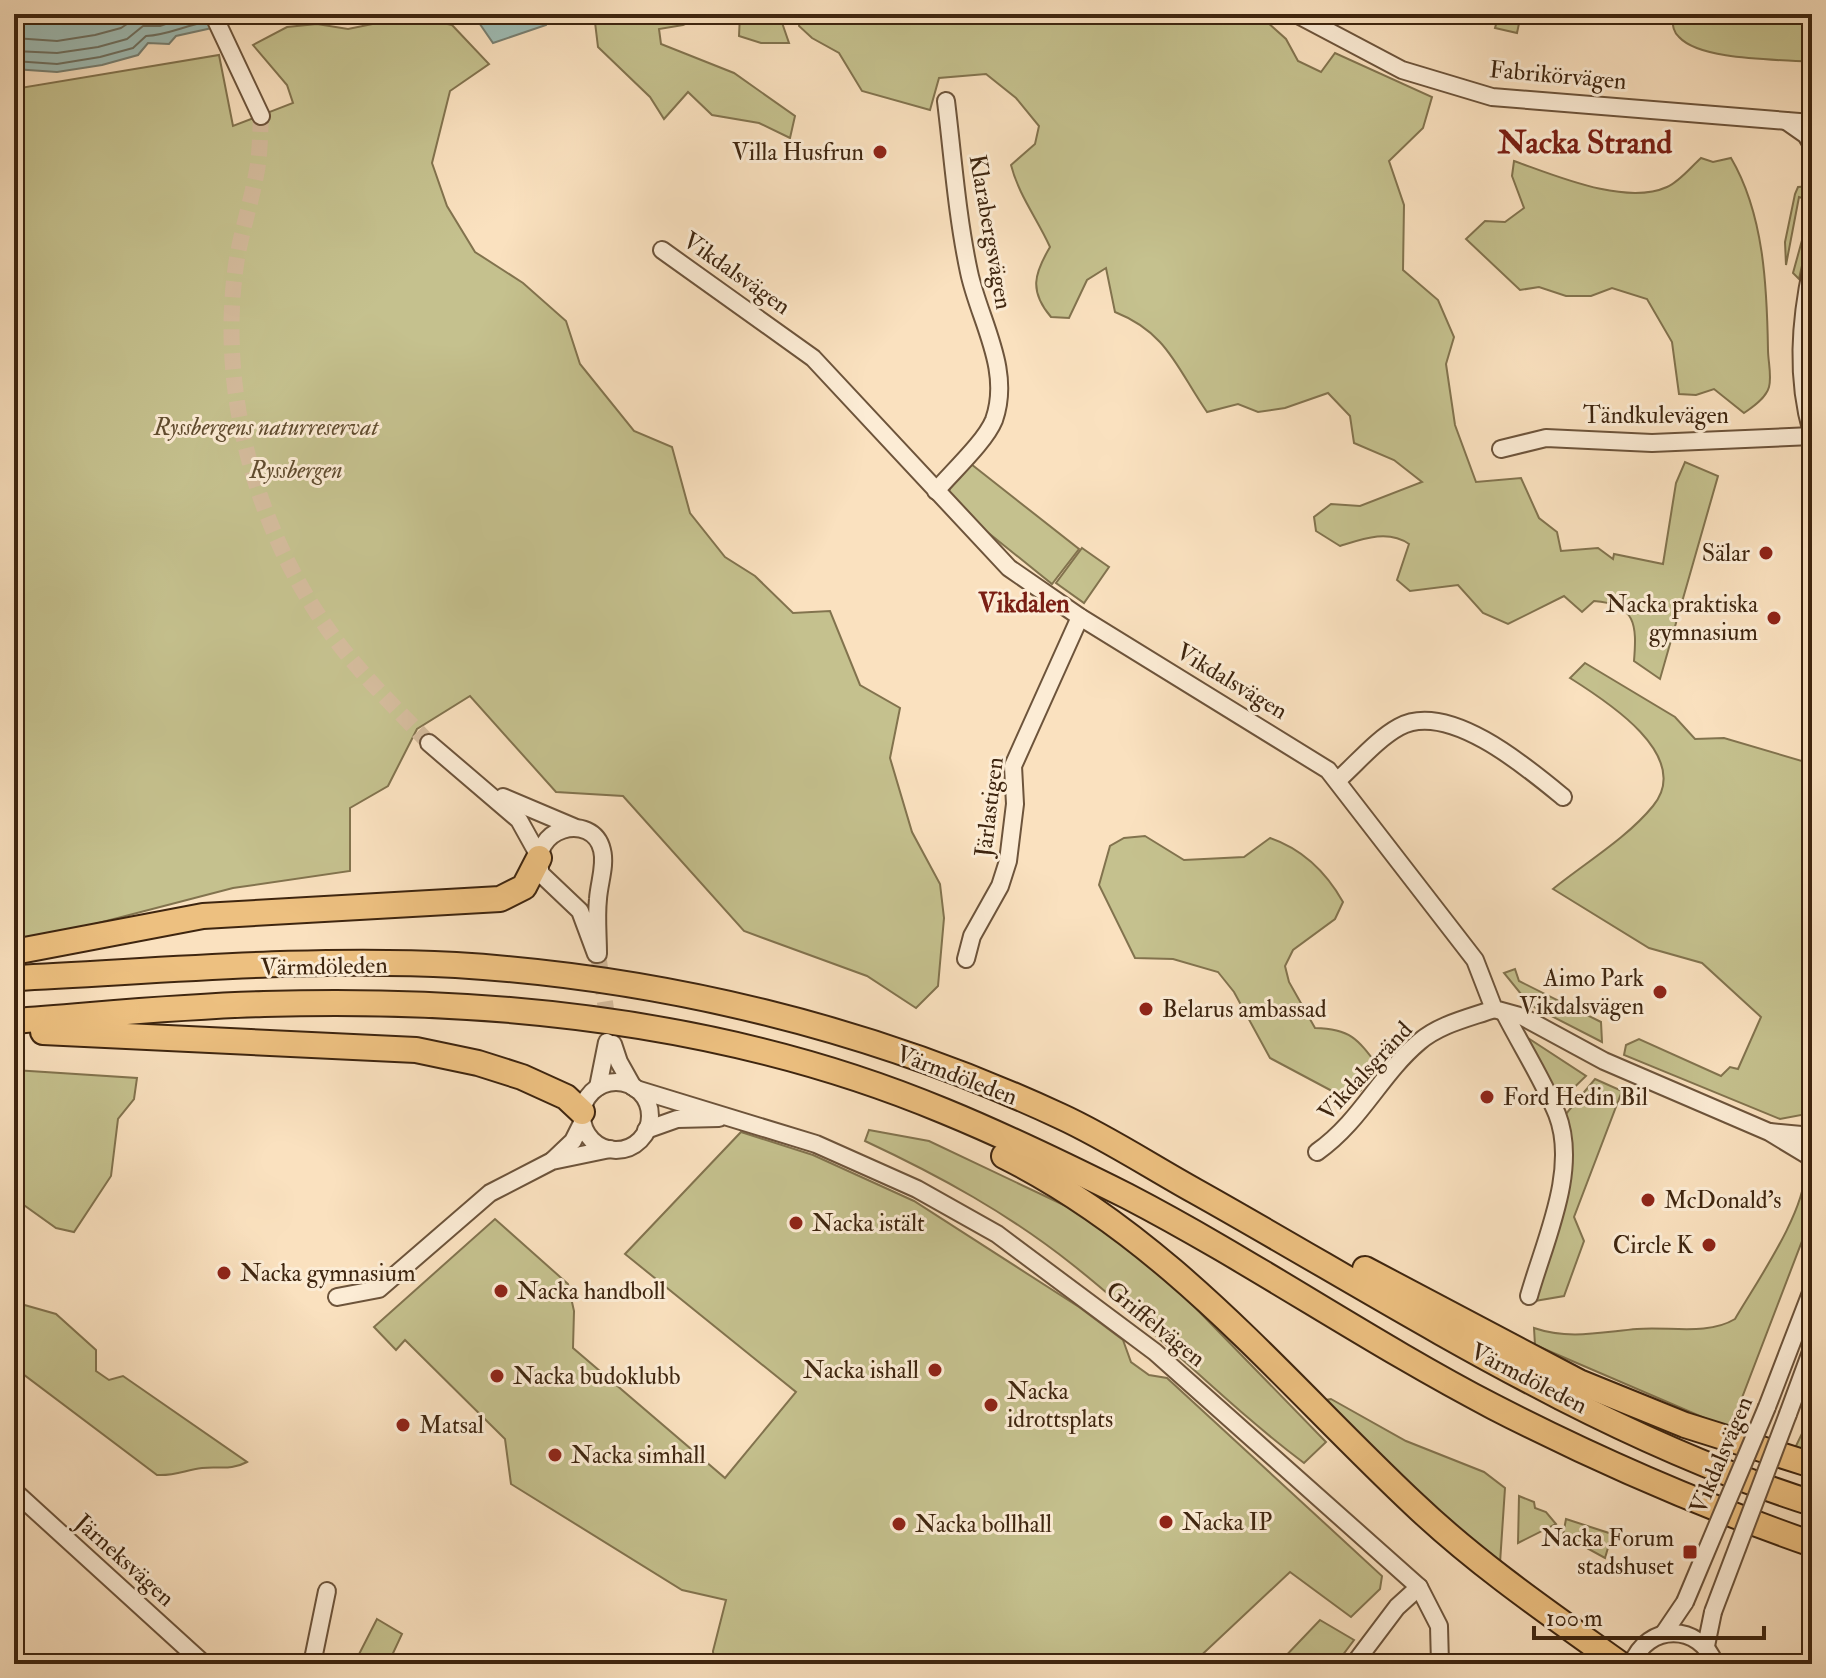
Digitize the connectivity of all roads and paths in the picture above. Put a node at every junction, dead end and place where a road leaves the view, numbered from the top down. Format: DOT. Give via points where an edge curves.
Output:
graph roads {
  1 [pos="213,14"];
  2 [pos="1296,14"];
  3 [pos="946,101"];
  4 [pos="261,116"];
  5 [pos="1784,121"];
  6 [pos="1812,123"];
  7 [pos="1812,145"];
  8 [pos="662,250"];
  9 [pos="1812,266"];
  10 [pos="1812,435"];
  11 [pos="1501,449"];
  12 [pos="936,491"];
  13 [pos="1080,617"];
  14 [pos="429,743"];
  15 [pos="1338,780"];
  16 [pos="480,784"];
  17 [pos="1563,797"];
  18 [pos="579,829"];
  19 [pos="539,857"];
  20 [pos="14,952"];
  21 [pos="966,959"];
  22 [pos="14,978"];
  23 [pos="1499,1012"];
  24 [pos="14,1021"];
  25 [pos="14,1031"];
  26 [pos="865,1081"];
  27 [pos="598,1087"];
  28 [pos="635,1088"];
  29 [pos="582,1118"];
  30 [pos="1065,1118"];
  31 [pos="750,1122"];
  32 [pos="646,1130"];
  33 [pos="1769,1132"];
  34 [pos="1812,1136"];
  35 [pos="610,1149"];
  36 [pos="1317,1152"];
  37 [pos="1812,1158"];
  38 [pos="552,1161"];
  39 [pos="1812,1290"];
  40 [pos="1529,1296"];
  41 [pos="337,1297"];
  42 [pos="1812,1349"];
  43 [pos="1812,1465"];
  44 [pos="14,1491"];
  45 [pos="1812,1503"];
  46 [pos="1812,1544"];
  47 [pos="1419,1587"];
  48 [pos="327,1591"];
  49 [pos="1664,1633"];
  50 [pos="1706,1646"];
  51 [pos="204,1664"];
  52 [pos="312,1664"];
  53 [pos="1354,1664"];
  54 [pos="1440,1664"];
  55 [pos="1620,1664"];
  56 [pos="1632,1664"];
  57 [pos="1715,1664"];
  1 -- 4 [label="street"];
  2 -- 5 [label="street, Fabrikörvägen" via="1402,70 1492,97"];
  3 -- 12 [label="street, Klarabergsvägen" via="968,270 997,362 997,405 991,426"];
  5 -- 6 [label="street, Fabrikörvägen"];
  5 -- 7 [label="street"];
  8 -- 12 [label="street, Vikdalsvägen" via="813,358"];
  9 -- 10 [label="street" via="1800,363"];
  10 -- 11 [label="street, Tändkulevägen" via="1652,443 1546,438"];
  12 -- 13 [label="street, Vikdalsvägen" via="1009,568"];
  13 -- 15 [label="street, Vikdalsvägen" via="1310,757"];
  13 -- 21 [label="street, Järlastigen" via="1013,766 1008,861"];
  14 -- 16 [label="street"];
  15 -- 17 [label="street" via="1401,725 1434,721 1503,749"];
  15 -- 23 [label="street, Vikdalsvägen" via="1475,960"];
  16 -- 18 [label="street" via="527,810"];
  16 -- 19 [label="street" via="519,820"];
  18 -- 19 [label="street" via="553,833"];
  18 -- 19 [label="street" via="595,837 603,852 597,954 580,911 545,880"];
  19 -- 20 [label="highway" via="529,881 500,899 203,916"];
  22 -- 30 [label="highway, Värmdöleden" via="349,963 456,965 575,977 718,1000 805,1022 977,1080"];
  23 -- 33 [label="street" via="1523,1017 1604,1061"];
  23 -- 36 [label="street, Vikdalsgränd" via="1443,1027 1420,1041 1344,1133"];
  23 -- 40 [label="street, Vikdalsvägen" via="1557,1115 1562,1134 1558,1195"];
  24 -- 26 [label="highway, Värmdöleden" via="263,1004 442,1006 630,1024"];
  25 -- 29 [label="highway" via="416,1050 522,1077 566,1097"];
  26 -- 46 [label="highway, Värmdöleden" via="944,1111 1128,1197 1493,1406 1638,1476"];
  26 -- 55 [label="highway" via="1028,1168 1116,1223 1195,1286 1416,1506 1532,1602"];
  27 -- 28 [label="street" via="617,1082"];
  27 -- 28 [label="street" via="610,1043"];
  27 -- 29 [label="street" via="587,1099"];
  28 -- 31 [label="street, Griffelvägen"];
  28 -- 32 [label="street" via="648,1106"];
  29 -- 35 [label="street" via="593,1141"];
  29 -- 38 [label="street" via="573,1141"];
  30 -- 43 [label="highway" via="1196,1178 1579,1382 1685,1425"];
  30 -- 45 [label="highway, Värmdöleden" via="1538,1385 1658,1442"];
  31 -- 32 [label="street, Griffelvägen" via="677,1119"];
  31 -- 47 [label="street, Griffelvägen" via="816,1144 917,1189 997,1234 1155,1352"];
  32 -- 35 [label="street" via="628,1147"];
  33 -- 34 [label="street"];
  33 -- 37 [label="street"];
  35 -- 38 [label="street"];
  38 -- 41 [label="street" via="490,1193 379,1289"];
  39 -- 49 [label="street, Vikdalsvägen, bridge" via="1685,1602"];
  42 -- 50 [label="street, Vikdalsvägen, bridge" via="1713,1612"];
  44 -- 51 [label="street, Järneksvägen"];
  47 -- 53 [label="street"];
  47 -- 54 [label="street, Griffelvägen" via="1439,1626"];
  48 -- 52 [label="street"];
  49 -- 50 [label="street" via="1691,1636"];
  49 -- 56 [label="street, Vikdalsvägen" via="1641,1647"];
  50 -- 57 [label="street"];
}
